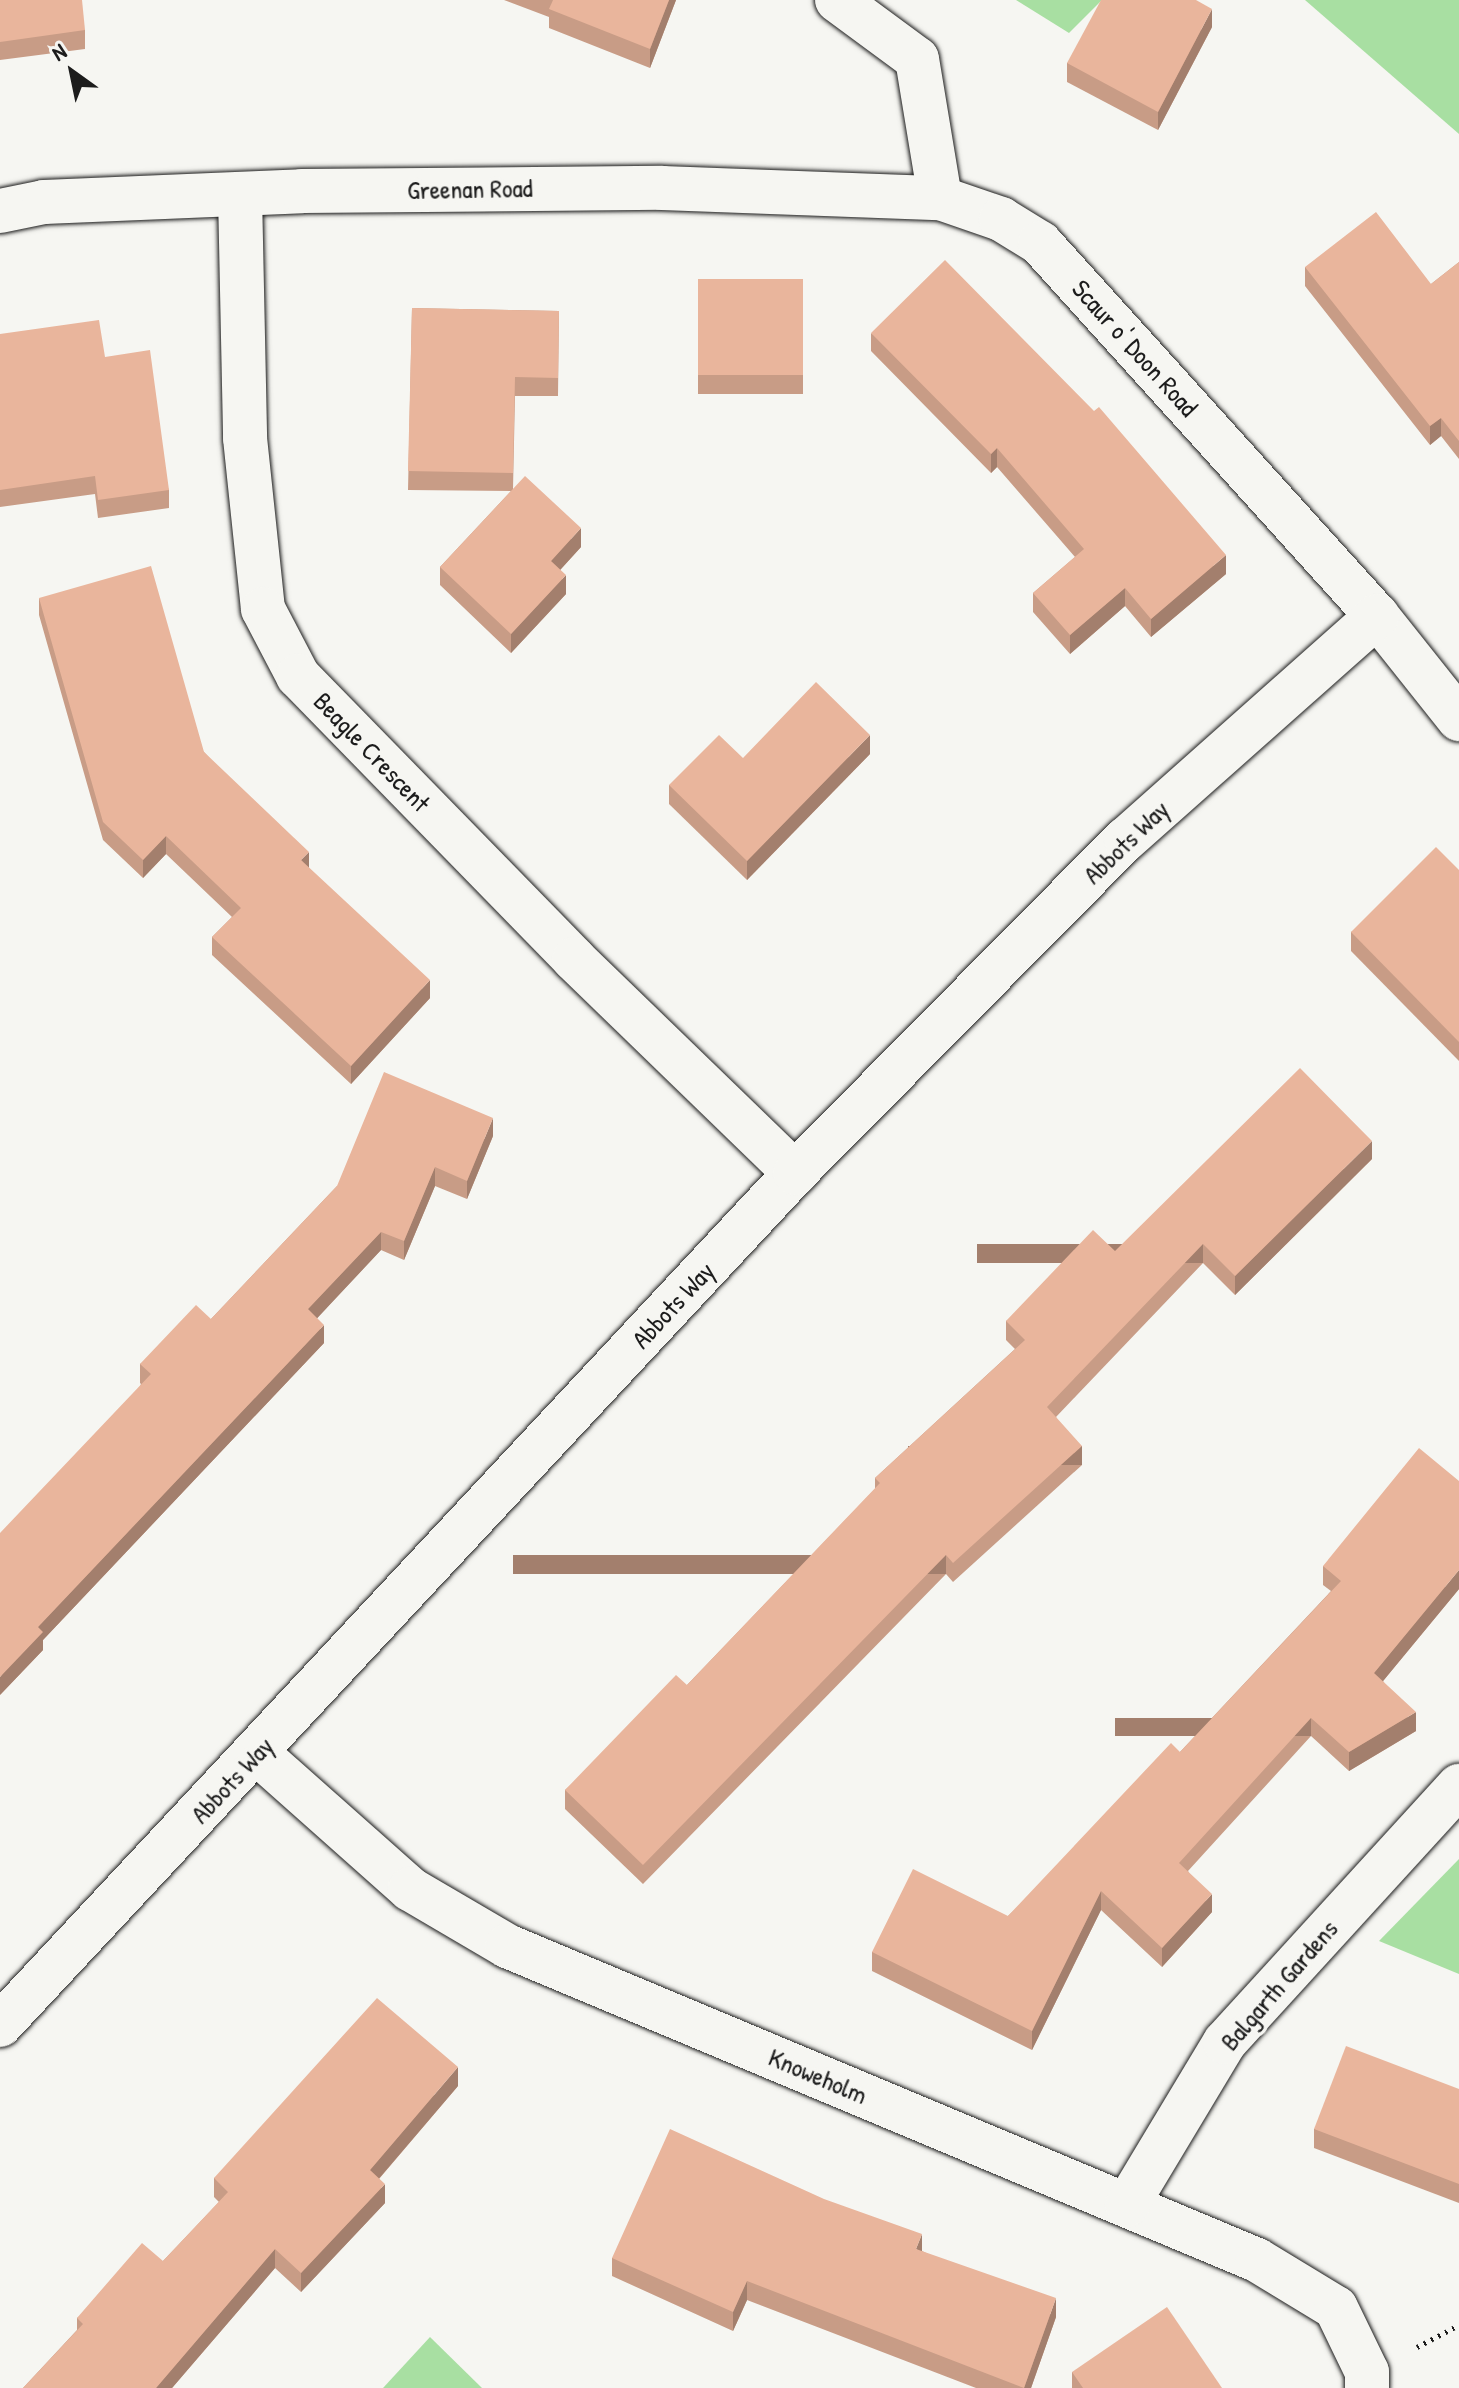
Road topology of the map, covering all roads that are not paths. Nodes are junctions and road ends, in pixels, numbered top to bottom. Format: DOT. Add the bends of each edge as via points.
graph roads {
  1 [pos="837,0"];
  2 [pos="240,194"];
  3 [pos="940,198"];
  4 [pos="0,211"];
  5 [pos="1377,616"];
  6 [pos="1459,719"];
  7 [pos="795,1173"];
  8 [pos="257,1753"];
  9 [pos="1459,1786"];
  10 [pos="0,2025"];
  11 [pos="1127,2205"];
  12 [pos="1367,2388"];
  1 -- 3 [label="street" via="917,59"];
  2 -- 3 [label="street, Greenan Road" via="662,188"];
  2 -- 4 [label="street, Greenan Road" via="44,202"];
  2 -- 7 [label="street, Beagle Crescent" via="245,438 263,609 298,676 574,959"];
  3 -- 5 [label="street, Scaur o' Doon Road" via="1001,219 1040,243"];
  5 -- 6 [label="street, Scaur o' Doon Road"];
  5 -- 7 [label="street, Abbots Way" via="1126,839"];
  7 -- 8 [label="street, Abbots Way"];
  8 -- 10 [label="street, Abbots Way"];
  8 -- 11 [label="street, Knoweholm" via="410,1889 507,1946"];
  9 -- 11 [label="street, Balgarth Gardens" via="1225,2042"];
  11 -- 12 [label="street, Knoweholm" via="1257,2260 1336,2308 1367,2372"];
}
